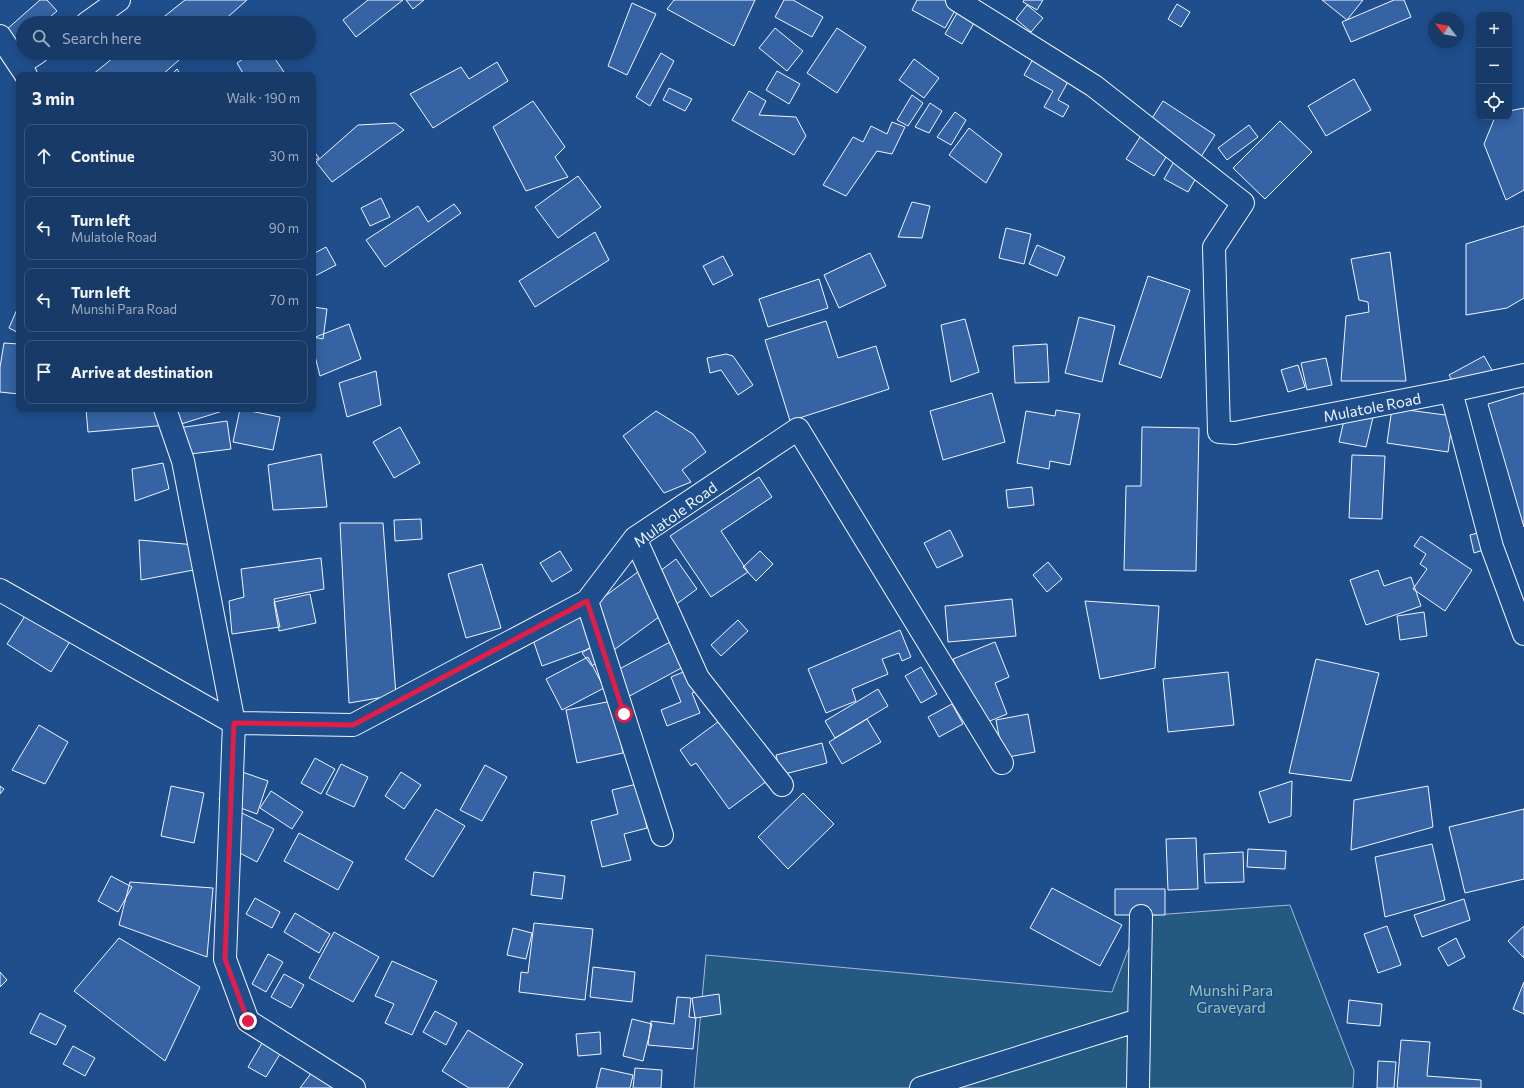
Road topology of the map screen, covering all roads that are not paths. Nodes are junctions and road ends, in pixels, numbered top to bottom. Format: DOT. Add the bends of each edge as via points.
graph roads {
  1 [pos="119,0"];
  2 [pos="957,0"];
  3 [pos="97,16"];
  4 [pos="0,36"];
  5 [pos="16,52"];
  6 [pos="1524,375"];
  7 [pos="1451,391"];
  8 [pos="167,412"];
  9 [pos="635,538"];
  10 [pos="0,590"];
  11 [pos="587,601"];
  12 [pos="1524,634"];
  13 [pos="234,723"];
  14 [pos="1002,763"];
  15 [pos="782,785"];
  16 [pos="662,835"];
  17 [pos="1140,916"];
  18 [pos="1138,1020"];
  19 [pos="354,1088"];
  20 [pos="921,1088"];
  21 [pos="1138,1088"];
  1 -- 3 [label="street"];
  2 -- 7 [label="street, Mulatole Road" via="1094,86 1243,203 1214,246 1219,432 1236,433"];
  4 -- 5 [label="street"];
  6 -- 7 [label="street, Mulatole Road"];
  7 -- 12 [label="street" via="1492,547"];
  8 -- 13 [label="street" via="183,461"];
  9 -- 11 [label="street, Mulatole Road"];
  9 -- 14 [label="street, Mulatole Road" via="798,429"];
  9 -- 15 [label="street" via="698,678"];
  10 -- 13 [label="street"];
  11 -- 13 [label="street, Mulatole Road" via="353,725"];
  11 -- 16 [label="street"];
  13 -- 19 [label="street" via="225,959 248,1021"];
  17 -- 18 [label="street"];
  18 -- 20 [label="street"];
  18 -- 21 [label="street"];
}
